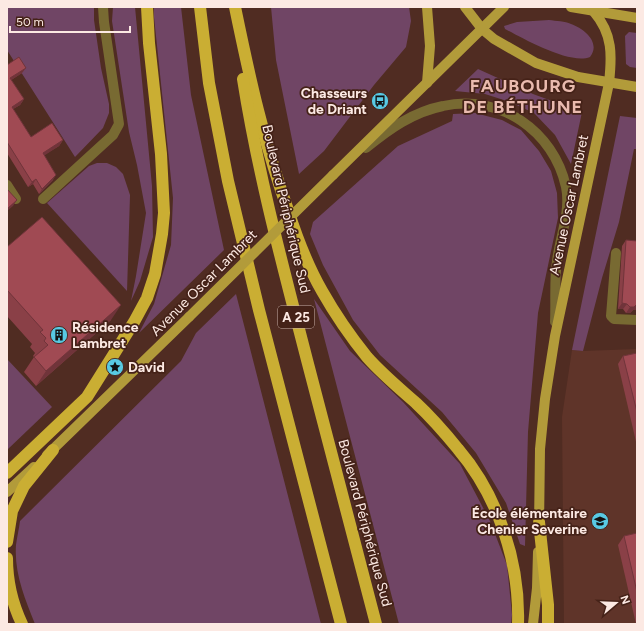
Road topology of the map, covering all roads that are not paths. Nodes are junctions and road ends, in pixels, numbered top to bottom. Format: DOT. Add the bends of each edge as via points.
graph roads {
  1 [pos="104,7"];
  2 [pos="147,7"];
  3 [pos="200,7"];
  4 [pos="235,7"];
  5 [pos="427,7"];
  6 [pos="465,7"];
  7 [pos="504,7"];
  8 [pos="571,7"];
  9 [pos="594,12"];
  10 [pos="637,18"];
  11 [pos="482,29"];
  12 [pos="427,83"];
  13 [pos="609,83"];
  14 [pos="637,87"];
  15 [pos="333,175"];
  16 [pos="7,185"];
  17 [pos="16,199"];
  18 [pos="43,199"];
  19 [pos="616,253"];
  20 [pos="637,320"];
  21 [pos="555,336"];
  22 [pos="53,450"];
  23 [pos="7,473"];
  24 [pos="7,492"];
  25 [pos="539,522"];
  26 [pos="7,542"];
  27 [pos="7,558"];
  28 [pos="22,624"];
  29 [pos="341,624"];
  30 [pos="376,624"];
  31 [pos="518,624"];
  32 [pos="533,624"];
  33 [pos="548,624"];
  1 -- 18 [label="street" via="119,124 113,135"];
  2 -- 23 [label="highway" via="164,213 155,274 147,298 87,397"];
  3 -- 29 [label="highway, A 25" via="209,83 228,181"];
  4 -- 30 [label="highway, Boulevard Périphérique Sud / A 25" via="247,101 263,181 290,298"];
  4 -- 31 [label="highway" via="269,153 306,260 339,320 360,348 441,429 460,450 479,478 506,536 517,586"];
  5 -- 12 [label="main road" via="430,46"];
  6 -- 11 [label="main road"];
  7 -- 11 [label="main road, Avenue Oscar Lambret"];
  8 -- 9 [label="main road"];
  9 -- 10 [label="main road"];
  9 -- 13 [label="main road, Avenue Oscar Lambret" via="604,26 609,40"];
  11 -- 12 [label="main road, Avenue Oscar Lambret"];
  11 -- 13 [label="main road" via="494,39 536,63 574,76"];
  12 -- 15 [label="main road, Avenue Oscar Lambret"];
  13 -- 14 [label="main road"];
  13 -- 21 [label="main road, Avenue Oscar Lambret"];
  15 -- 21 [label="street, Avenue Oscar Lambret" via="392,128 430,109 452,104 475,104 518,117 535,131 547,146 559,167 566,187 567,205 556,263"];
  15 -- 22 [label="main road, Avenue Oscar Lambret, bridge"];
  16 -- 17 [label="street"];
  19 -- 20 [label="street" via="611,316 614,319"];
  21 -- 25 [label="main road, Avenue Oscar Lambret" via="541,435"];
  22 -- 24 [label="main road, Avenue Oscar Lambret"];
  22 -- 26 [label="highway" via="24,486 12,511"];
  25 -- 32 [label="main road, Avenue Oscar Lambret"];
  25 -- 33 [label="highway"];
  27 -- 28 [label="highway" via="11,596"];
}
